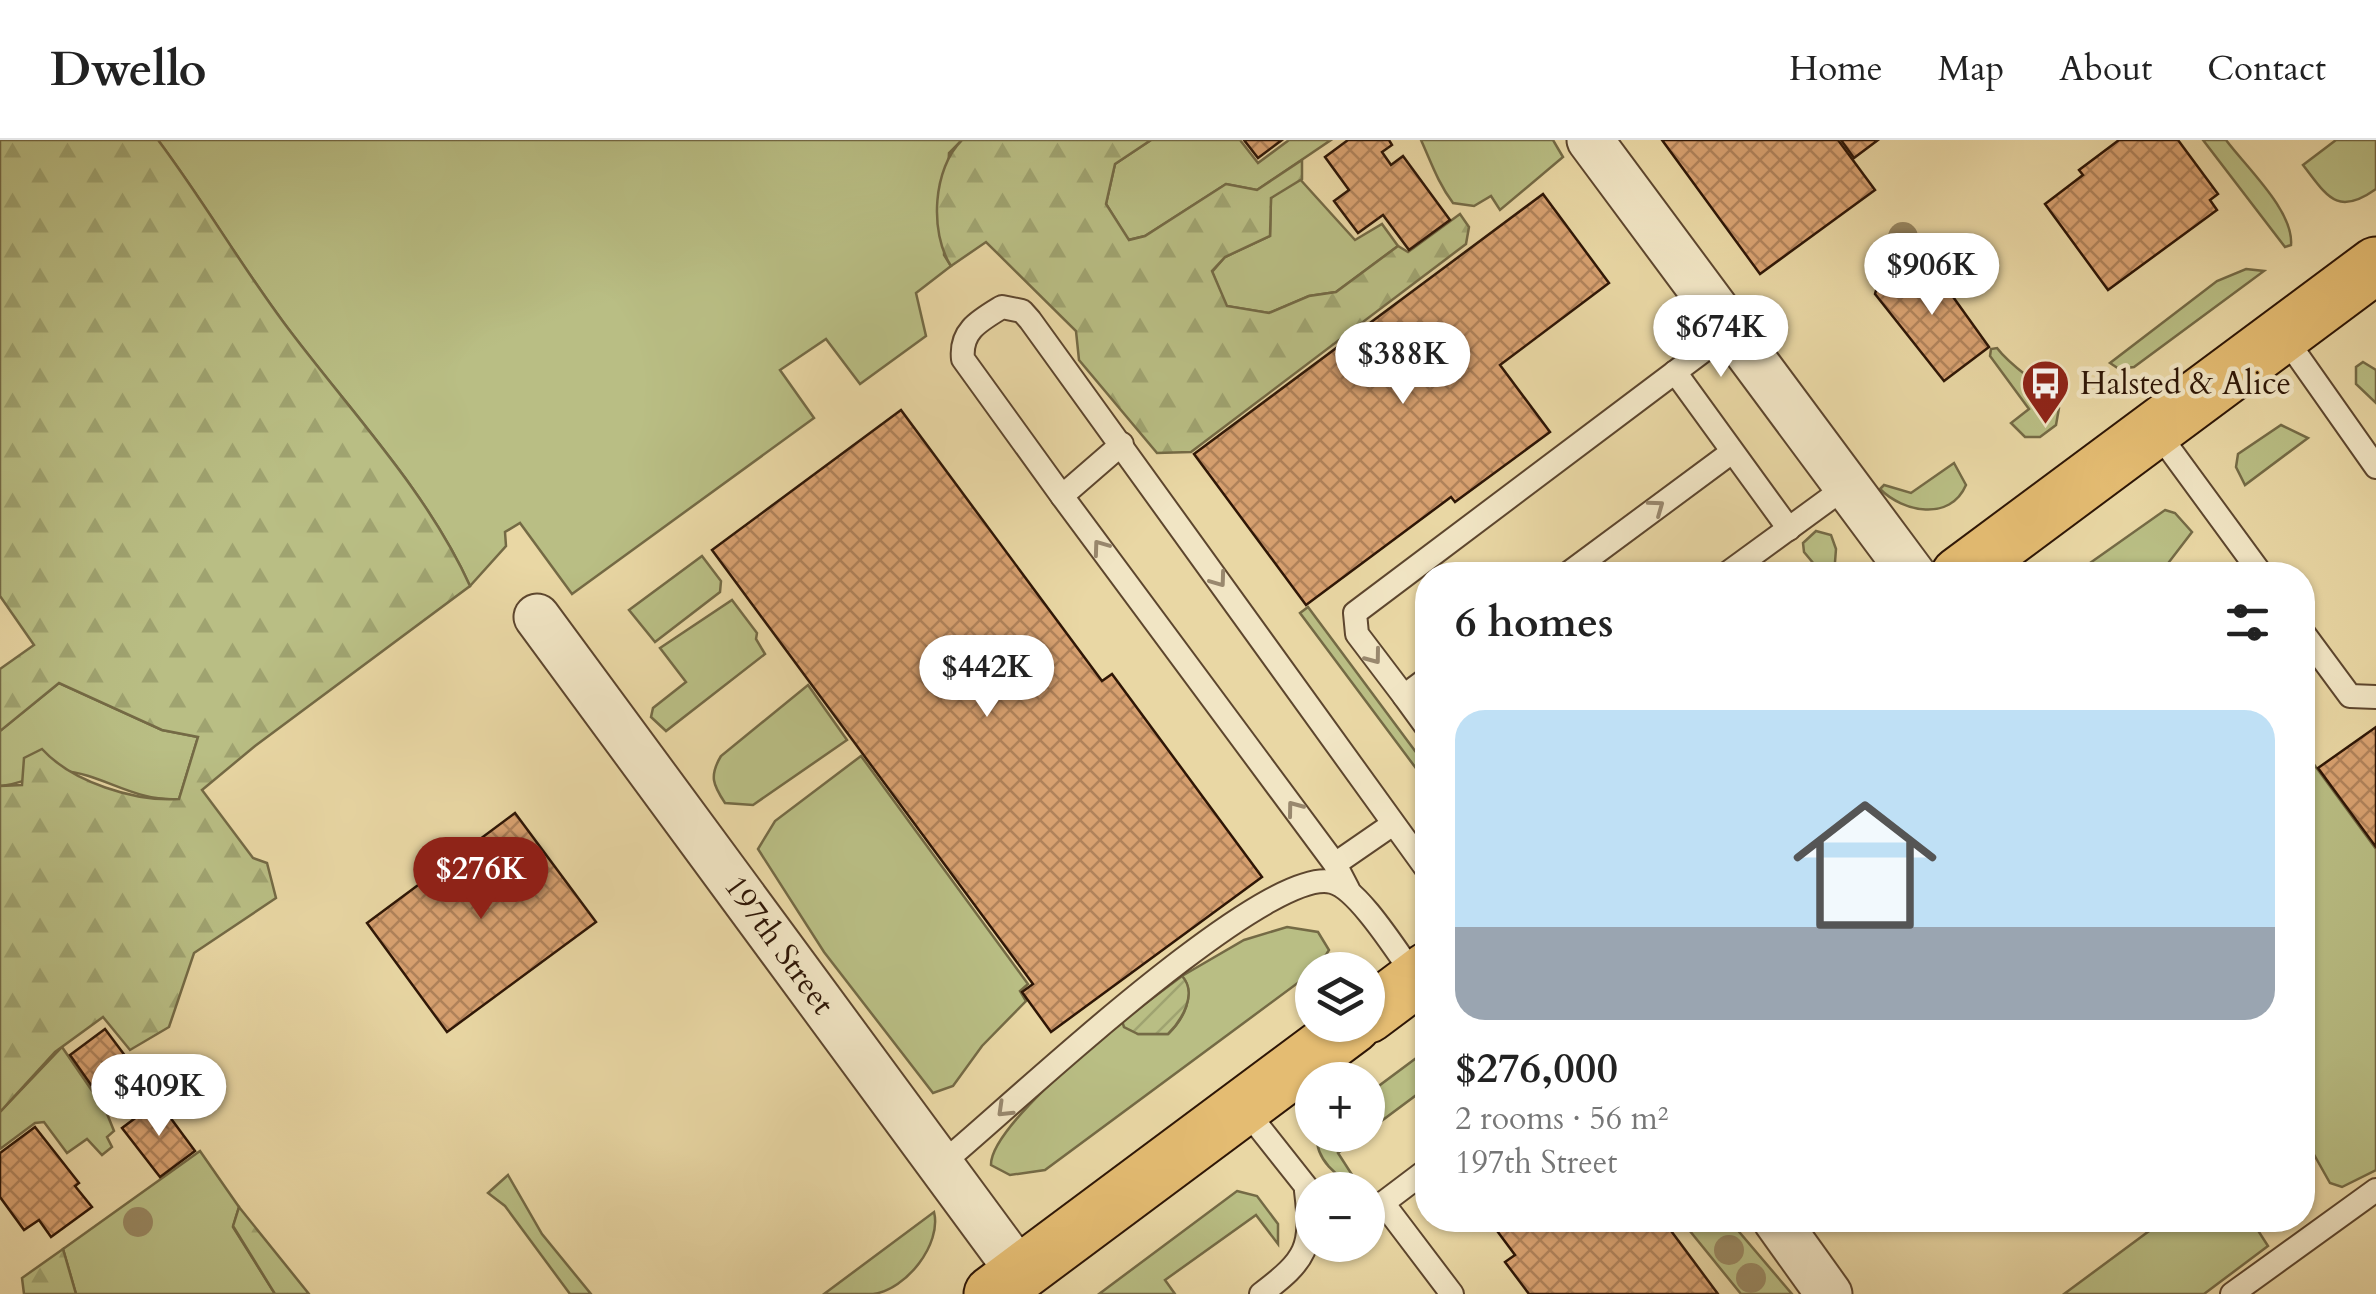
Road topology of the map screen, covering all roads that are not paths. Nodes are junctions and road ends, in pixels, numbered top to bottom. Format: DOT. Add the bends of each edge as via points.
graph roads {
  1 [pos="1590,140"];
  2 [pos="2376,265"];
  3 [pos="1731,330"];
  4 [pos="2283,334"];
  5 [pos="1675,372"];
  6 [pos="2155,430"];
  7 [pos="1122,444"];
  8 [pos="1732,452"];
  9 [pos="2376,467"];
  10 [pos="1847,486"];
  11 [pos="1062,496"];
  12 [pos="1788,529"];
  13 [pos="1423,562"];
  14 [pos="1584,562"];
  15 [pos="1744,562"];
  16 [pos="1903,562"];
  17 [pos="1977,562"];
  18 [pos="2252,562"];
  19 [pos="1415,568"];
  20 [pos="537,616"];
  21 [pos="2315,649"];
  22 [pos="1415,688"];
  23 [pos="1404,696"];
  24 [pos="2376,696"];
  25 [pos="1415,711"];
  26 [pos="1393,824"];
  27 [pos="1415,854"];
  28 [pos="1335,864"];
  29 [pos="1348,889"];
  30 [pos="1415,966"];
  31 [pos="1415,979"];
  32 [pos="1385,1001"];
  33 [pos="1331,1042"];
  34 [pos="1243,1107"];
  35 [pos="940,1165"];
  36 [pos="1295,1175"];
  37 [pos="1415,1178"];
  38 [pos="2376,1190"];
  39 [pos="1385,1198"];
  40 [pos="1385,1217"];
  41 [pos="1785,1232"];
  42 [pos="1299,1262"];
  43 [pos="1016,1287"];
  44 [pos="1262,1294"];
  45 [pos="1452,1294"];
  46 [pos="1829,1294"];
  47 [pos="2232,1294"];
  1 -- 3 [label="street"];
  2 -- 4 [label="main road"];
  3 -- 5 [label="lane"];
  3 -- 10 [label="street"];
  4 -- 6 [label="main road"];
  4 -- 9 [label="lane"];
  5 -- 8 [label="lane"];
  5 -- 13 [label="lane, one-way"];
  6 -- 17 [label="main road"];
  6 -- 18 [label="lane"];
  7 -- 11 [label="lane"];
  7 -- 11 [label="lane" via="1022,311 1002,307 966,332 962,343 970,373"];
  7 -- 26 [label="lane, one-way"];
  8 -- 12 [label="lane"];
  14 -- 8 [label="lane, one-way"];
  10 -- 12 [label="lane"];
  10 -- 16 [label="street"];
  28 -- 11 [label="lane, one-way"];
  12 -- 15 [label="lane"];
  19 -- 23 [label="lane, one-way" via="1355,613 1356,634"];
  20 -- 35 [label="street, 197th Street"];
  21 -- 24 [label="lane" via="2350,696"];
  22 -- 23 [label="lane"];
  23 -- 25 [label="lane"];
  26 -- 27 [label="lane"];
  26 -- 28 [label="lane"];
  28 -- 29 [label="lane"];
  29 -- 30 [label="lane"];
  29 -- 35 [label="lane, one-way" via="1329,880 1291,888 1191,954 1066,1052"];
  31 -- 32 [label="main road"];
  33 -- 34 [label="main road"];
  34 -- 36 [label="lane"];
  34 -- 43 [label="main road"];
  35 -- 43 [label="street, 197th Street"];
  37 -- 39 [label="lane"];
  38 -- 47 [label="lane"];
  40 -- 45 [label="lane"];
  41 -- 46 [label="street"];
  42 -- 44 [label="lane"];
}
